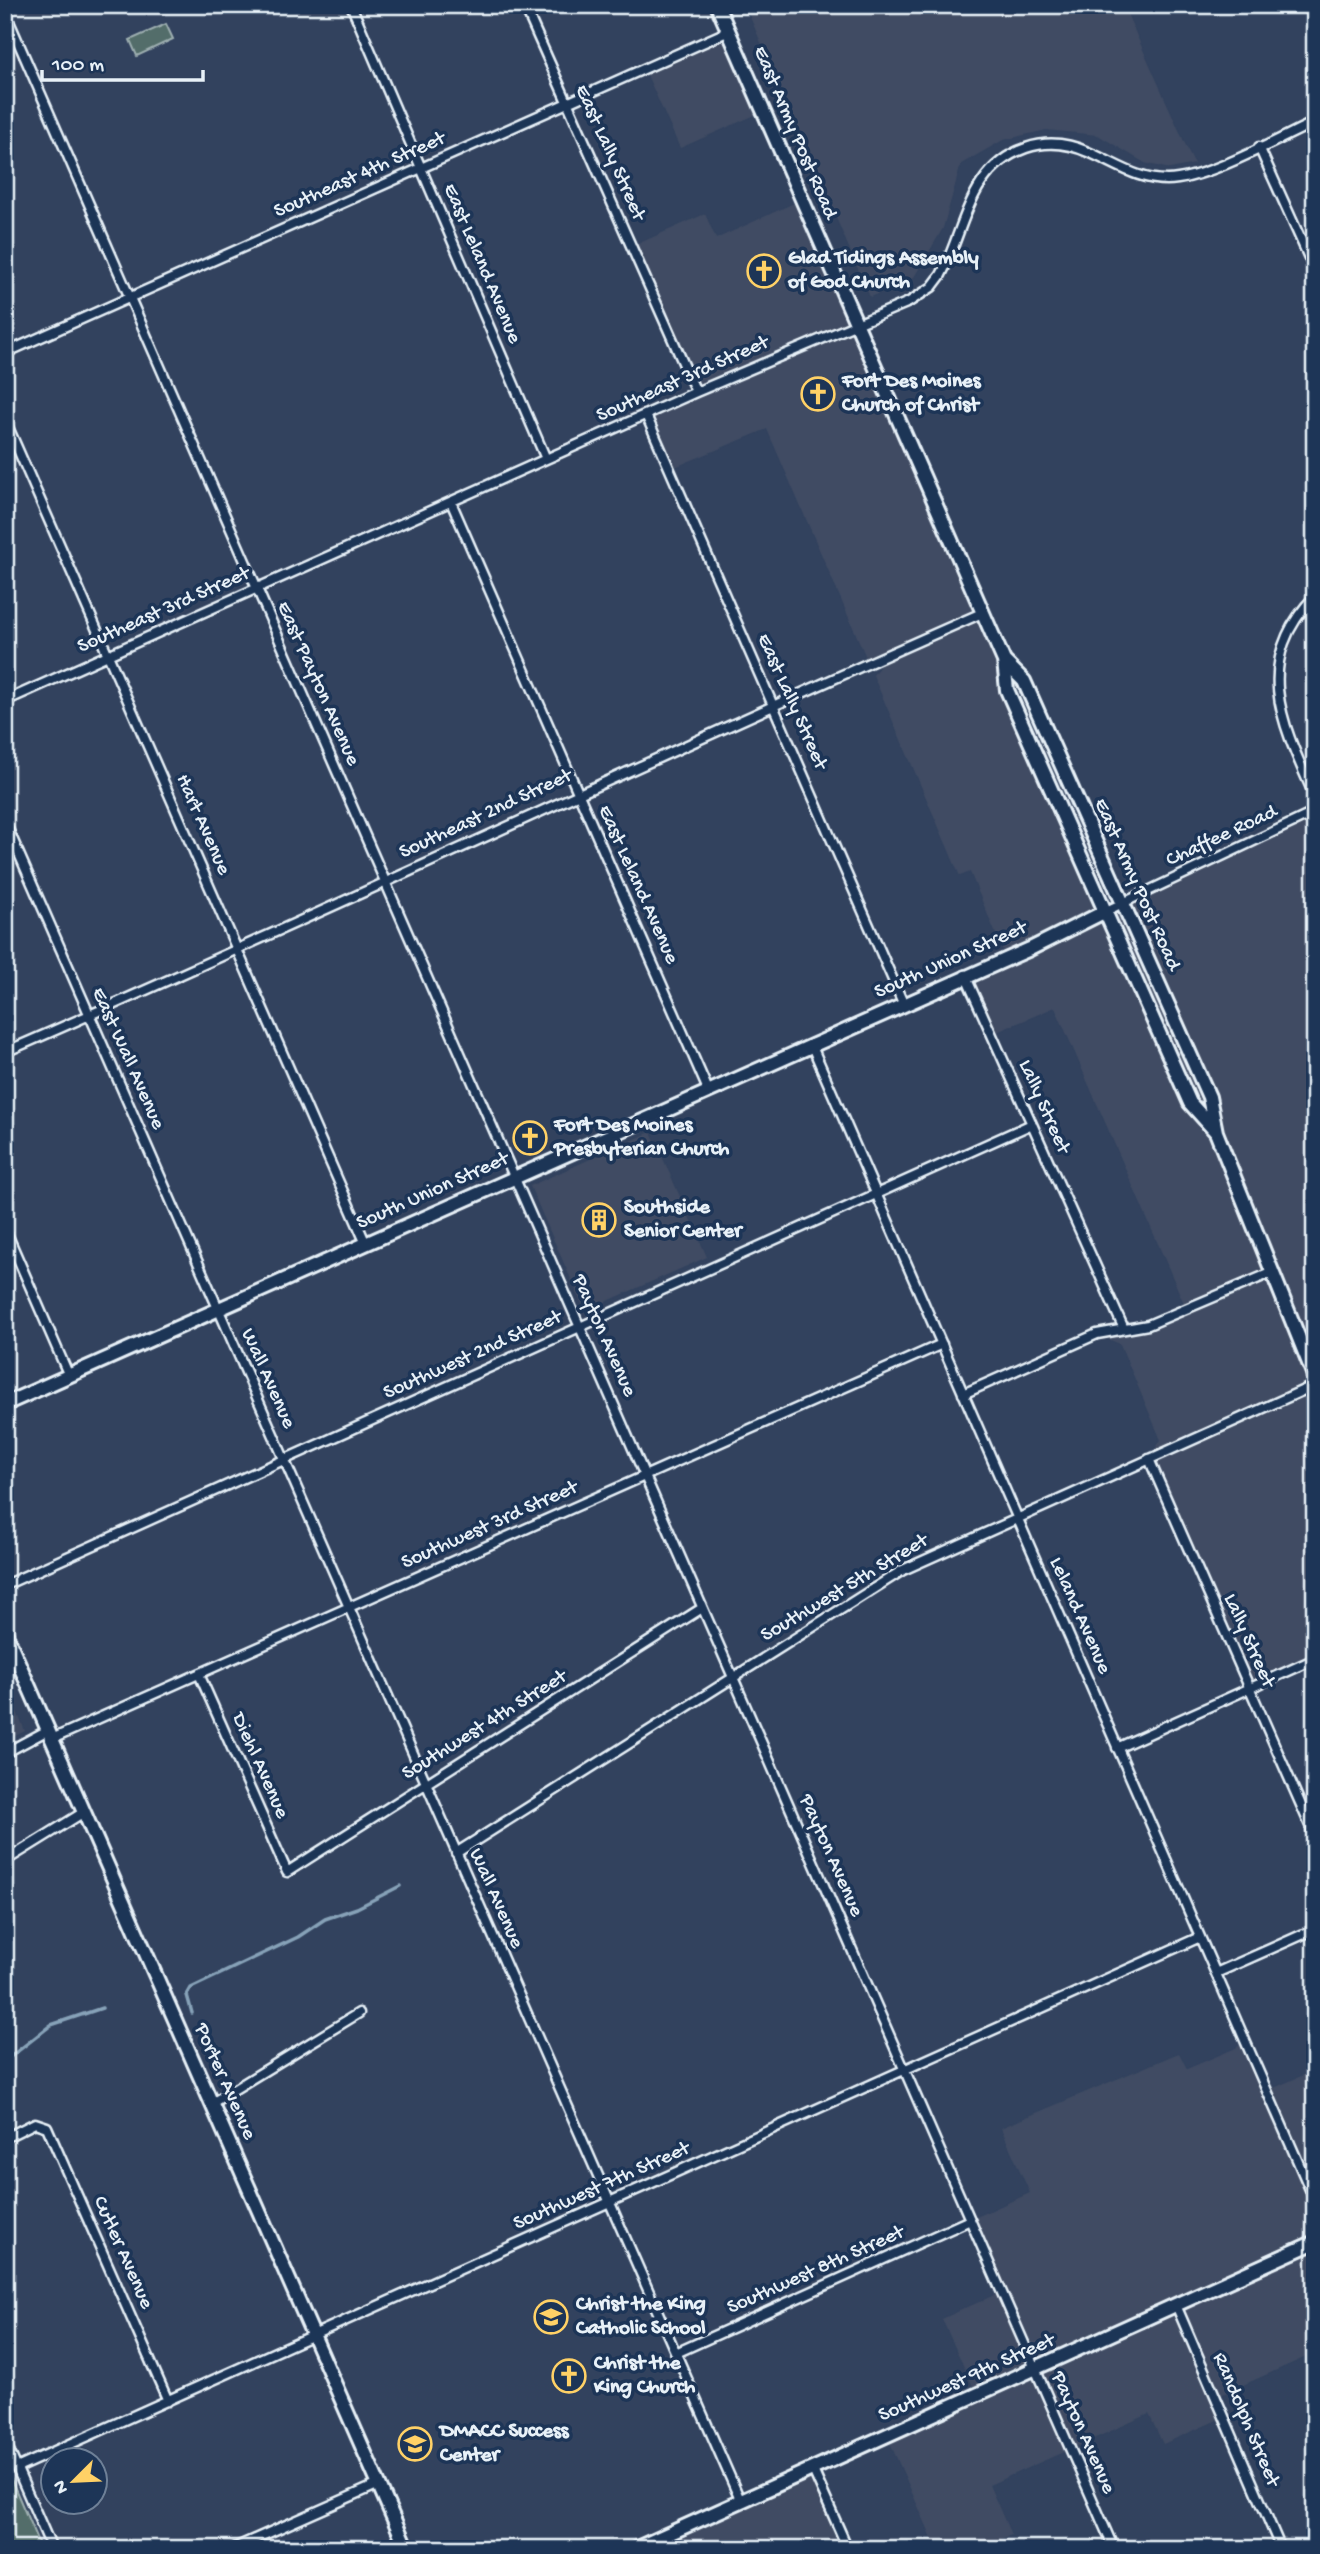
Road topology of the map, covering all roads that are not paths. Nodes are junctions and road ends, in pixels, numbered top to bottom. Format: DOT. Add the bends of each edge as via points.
graph roads {
  1 [pos="351,5"];
  2 [pos="524,5"];
  3 [pos="718,5"];
  4 [pos="5,12"];
  5 [pos="729,31"];
  6 [pos="567,103"];
  7 [pos="1315,122"];
  8 [pos="1259,147"];
  9 [pos="421,168"];
  10 [pos="1315,271"];
  11 [pos="130,298"];
  12 [pos="856,324"];
  13 [pos="5,353"];
  14 [pos="696,392"];
  15 [pos="646,415"];
  16 [pos="5,420"];
  17 [pos="546,459"];
  18 [pos="451,502"];
  19 [pos="257,589"];
  20 [pos="1315,596"];
  21 [pos="982,613"];
  22 [pos="108,655"];
  23 [pos="1004,660"];
  24 [pos="5,701"];
  25 [pos="773,704"];
  26 [pos="578,792"];
  27 [pos="1315,797"];
  28 [pos="1315,812"];
  29 [pos="5,822"];
  30 [pos="384,882"];
  31 [pos="1124,903"];
  32 [pos="1106,911"];
  33 [pos="237,950"];
  34 [pos="965,975"];
  35 [pos="903,1003"];
  36 [pos="89,1016"];
  37 [pos="811,1044"];
  38 [pos="5,1052"];
  39 [pos="708,1090"];
  40 [pos="1032,1124"];
  41 [pos="1216,1132"];
  42 [pos="514,1177"];
  43 [pos="876,1194"];
  44 [pos="5,1229"];
  45 [pos="366,1244"];
  46 [pos="1273,1272"];
  47 [pos="217,1310"];
  48 [pos="580,1327"];
  49 [pos="1124,1329"];
  50 [pos="942,1344"];
  51 [pos="69,1376"];
  52 [pos="1315,1378"];
  53 [pos="1315,1385"];
  54 [pos="963,1394"];
  55 [pos="5,1404"];
  56 [pos="1149,1459"];
  57 [pos="283,1460"];
  58 [pos="645,1476"];
  59 [pos="1017,1518"];
  60 [pos="5,1585"];
  61 [pos="348,1608"];
  62 [pos="702,1608"];
  63 [pos="5,1632"];
  64 [pos="1315,1659"];
  65 [pos="199,1674"];
  66 [pos="733,1678"];
  67 [pos="1250,1688"];
  68 [pos="50,1735"];
  69 [pos="1117,1748"];
  70 [pos="5,1753"];
  71 [pos="426,1784"];
  72 [pos="83,1812"];
  73 [pos="1315,1837"];
  74 [pos="456,1853"];
  75 [pos="5,1861"];
  76 [pos="287,1872"];
  77 [pos="1315,1929"];
  78 [pos="1200,1937"];
  79 [pos="1216,1973"];
  80 [pos="359,2013"];
  81 [pos="905,2070"];
  82 [pos="212,2104"];
  83 [pos="5,2138"];
  84 [pos="1315,2201"];
  85 [pos="609,2203"];
  86 [pos="970,2220"];
  87 [pos="1315,2242"];
  88 [pos="1176,2305"];
  89 [pos="314,2336"];
  90 [pos="676,2353"];
  91 [pos="1035,2369"];
  92 [pos="168,2401"];
  93 [pos="5,2441"];
  94 [pos="17,2468"];
  95 [pos="813,2470"];
  96 [pos="379,2484"];
  97 [pos="741,2502"];
  98 [pos="52,2549"];
  99 [pos="232,2549"];
  100 [pos="407,2549"];
  101 [pos="635,2549"];
  102 [pos="848,2549"];
  103 [pos="1114,2549"];
  104 [pos="1281,2549"];
  1 -- 9 [label="street, East Leland Avenue"];
  2 -- 6 [label="street, East Lally Street"];
  3 -- 5 [label="main road, East Army Post Road"];
  4 -- 11 [label="street, East Payton Avenue"];
  5 -- 6 [label="street, Southeast 4th Street"];
  5 -- 12 [label="main road, East Army Post Road"];
  6 -- 9 [label="street, Southeast 4th Street"];
  6 -- 14 [label="street, East Lally Street"];
  7 -- 8 [label="street, Southeast 3rd Street"];
  8 -- 10 [label="street"];
  8 -- 12 [label="street, Southeast 3rd Street" via="1200,173 1170,180 1139,177 1063,144 1017,151 982,179 949,259 932,287"];
  9 -- 11 [label="street, Southeast 4th Street"];
  9 -- 17 [label="street, East Leland Avenue"];
  11 -- 13 [label="street, Southeast 4th Street"];
  11 -- 19 [label="street, East Payton Avenue"];
  12 -- 14 [label="street, Southeast 3rd Street"];
  12 -- 21 [label="main road, East Army Post Road"];
  14 -- 15 [label="street, Southeast 3rd Street"];
  15 -- 17 [label="street, Southeast 3rd Street"];
  15 -- 25 [label="street, East Lally Street"];
  16 -- 22 [label="street, Hart Avenue"];
  17 -- 18 [label="street, Southeast 3rd Street"];
  18 -- 19 [label="street, Southeast 3rd Street"];
  18 -- 26 [label="street, East Leland Avenue"];
  19 -- 22 [label="street, Southeast 3rd Street"];
  19 -- 30 [label="street, East Payton Avenue"];
  20 -- 27 [label="street" via="1288,635 1277,690 1283,726"];
  21 -- 23 [label="main road, East Army Post Road"];
  21 -- 25 [label="street, Southeast 2nd Street"];
  22 -- 24 [label="street, Southeast 3rd Street"];
  22 -- 33 [label="street, Hart Avenue"];
  23 -- 31 [label="main road, East Army Post Road" via="1024,681"];
  23 -- 32 [label="main road, East Army Post Road" via="1007,690"];
  25 -- 26 [label="street, Southeast 2nd Street"];
  25 -- 35 [label="street, East Lally Street"];
  26 -- 30 [label="street, Southeast 2nd Street"];
  26 -- 39 [label="street, East Leland Avenue"];
  28 -- 31 [label="street, Chaffee Road"];
  29 -- 36 [label="street, East Wall Avenue"];
  30 -- 33 [label="street, Southeast 2nd Street"];
  30 -- 42 [label="street, East Payton Avenue"];
  31 -- 32 [label="street, Chaffee Road"];
  31 -- 41 [label="main road, East Army Post Road" via="1209,1097"];
  32 -- 34 [label="main road, South Union Street"];
  32 -- 41 [label="main road, East Army Post Road" via="1190,1103"];
  33 -- 36 [label="street, Southeast 2nd Street"];
  33 -- 45 [label="street, Hart Avenue"];
  34 -- 35 [label="main road, South Union Street"];
  34 -- 40 [label="street, Lally Street"];
  35 -- 37 [label="main road, South Union Street"];
  36 -- 38 [label="street, Southeast 2nd Street"];
  36 -- 47 [label="street, East Wall Avenue"];
  37 -- 39 [label="main road, South Union Street"];
  37 -- 43 [label="street, Leland Avenue"];
  39 -- 42 [label="main road, South Union Street"];
  40 -- 43 [label="street, Southwest 2nd Street"];
  40 -- 49 [label="street, Lally Street"];
  41 -- 46 [label="main road"];
  42 -- 45 [label="main road, South Union Street"];
  42 -- 48 [label="street, Payton Avenue"];
  43 -- 48 [label="street, Southwest 2nd Street"];
  43 -- 50 [label="street, Leland Avenue"];
  44 -- 51 [label="street"];
  45 -- 47 [label="main road, South Union Street"];
  46 -- 49 [label="street" via="1148,1325"];
  46 -- 52 [label="main road"];
  47 -- 51 [label="main road, South Union Street"];
  47 -- 57 [label="street, Wall Avenue"];
  48 -- 57 [label="street, Southwest 2nd Street"];
  48 -- 58 [label="street, Payton Avenue"];
  49 -- 54 [label="street" via="1097,1334"];
  50 -- 54 [label="street, Leland Avenue"];
  50 -- 58 [label="street, Southwest 3rd Street"];
  51 -- 55 [label="main road, South Union Street"];
  53 -- 56 [label="street, Southwest 5th Street"];
  54 -- 59 [label="street, Leland Avenue"];
  56 -- 59 [label="street, Southwest 5th Street"];
  56 -- 67 [label="street, Lally Street"];
  57 -- 60 [label="street, Southwest 2nd Street"];
  57 -- 61 [label="street, Wall Avenue"];
  58 -- 61 [label="street, Southwest 3rd Street"];
  58 -- 62 [label="street, Payton Avenue"];
  59 -- 66 [label="street, Southwest 5th Street" via="903,1570"];
  59 -- 69 [label="street, Leland Avenue"];
  61 -- 65 [label="street, Southwest 3rd Street"];
  61 -- 71 [label="street, Wall Avenue"];
  62 -- 66 [label="street, Payton Avenue"];
  62 -- 71 [label="street, Southwest 4th Street"];
  63 -- 68 [label="main road, Porter Avenue"];
  64 -- 67 [label="street"];
  65 -- 68 [label="street, Southwest 3rd Street"];
  65 -- 76 [label="street, Diehl Avenue"];
  66 -- 74 [label="street, Southwest 5th Street"];
  66 -- 81 [label="street, Payton Avenue"];
  67 -- 69 [label="street"];
  67 -- 73 [label="street, Lally Street"];
  68 -- 70 [label="street, Southwest 3rd Street"];
  68 -- 72 [label="main road, Porter Avenue"];
  69 -- 78 [label="street, Leland Avenue"];
  71 -- 74 [label="street, Wall Avenue"];
  71 -- 76 [label="street, Southwest 4th Street"];
  72 -- 75 [label="street"];
  72 -- 82 [label="main road, Porter Avenue"];
  74 -- 85 [label="street, Wall Avenue"];
  77 -- 79 [label="street"];
  78 -- 79 [label="street, Leland Avenue"];
  78 -- 81 [label="street, Southwest 7th Street"];
  79 -- 84 [label="street, Leland Avenue"];
  80 -- 82 [label="street"];
  81 -- 85 [label="street, Southwest 7th Street"];
  81 -- 86 [label="street, Payton Avenue"];
  82 -- 89 [label="main road, Porter Avenue"];
  83 -- 92 [label="street, Cutler Avenue" via="40,2122 50,2132"];
  85 -- 89 [label="street, Southwest 7th Street"];
  85 -- 90 [label="street, Wall Avenue"];
  86 -- 90 [label="street, Southwest 8th Street"];
  86 -- 91 [label="street, Payton Avenue"];
  87 -- 88 [label="main road, Southwest 9th Street"];
  88 -- 91 [label="main road, Southwest 9th Street"];
  88 -- 104 [label="street, Randolph Street"];
  89 -- 92 [label="street, Southwest 7th Street"];
  89 -- 96 [label="main road, Porter Avenue"];
  90 -- 97 [label="street, Wall Avenue"];
  91 -- 95 [label="main road, Southwest 9th Street"];
  91 -- 103 [label="street, Payton Avenue"];
  92 -- 94 [label="street, Southwest 7th Street"];
  93 -- 94 [label="street"];
  94 -- 98 [label="street"];
  95 -- 97 [label="main road, Southwest 9th Street"];
  95 -- 102 [label="street"];
  96 -- 99 [label="street"];
  96 -- 100 [label="main road, Porter Avenue"];
  97 -- 101 [label="main road, Southwest 9th Street"];
}
